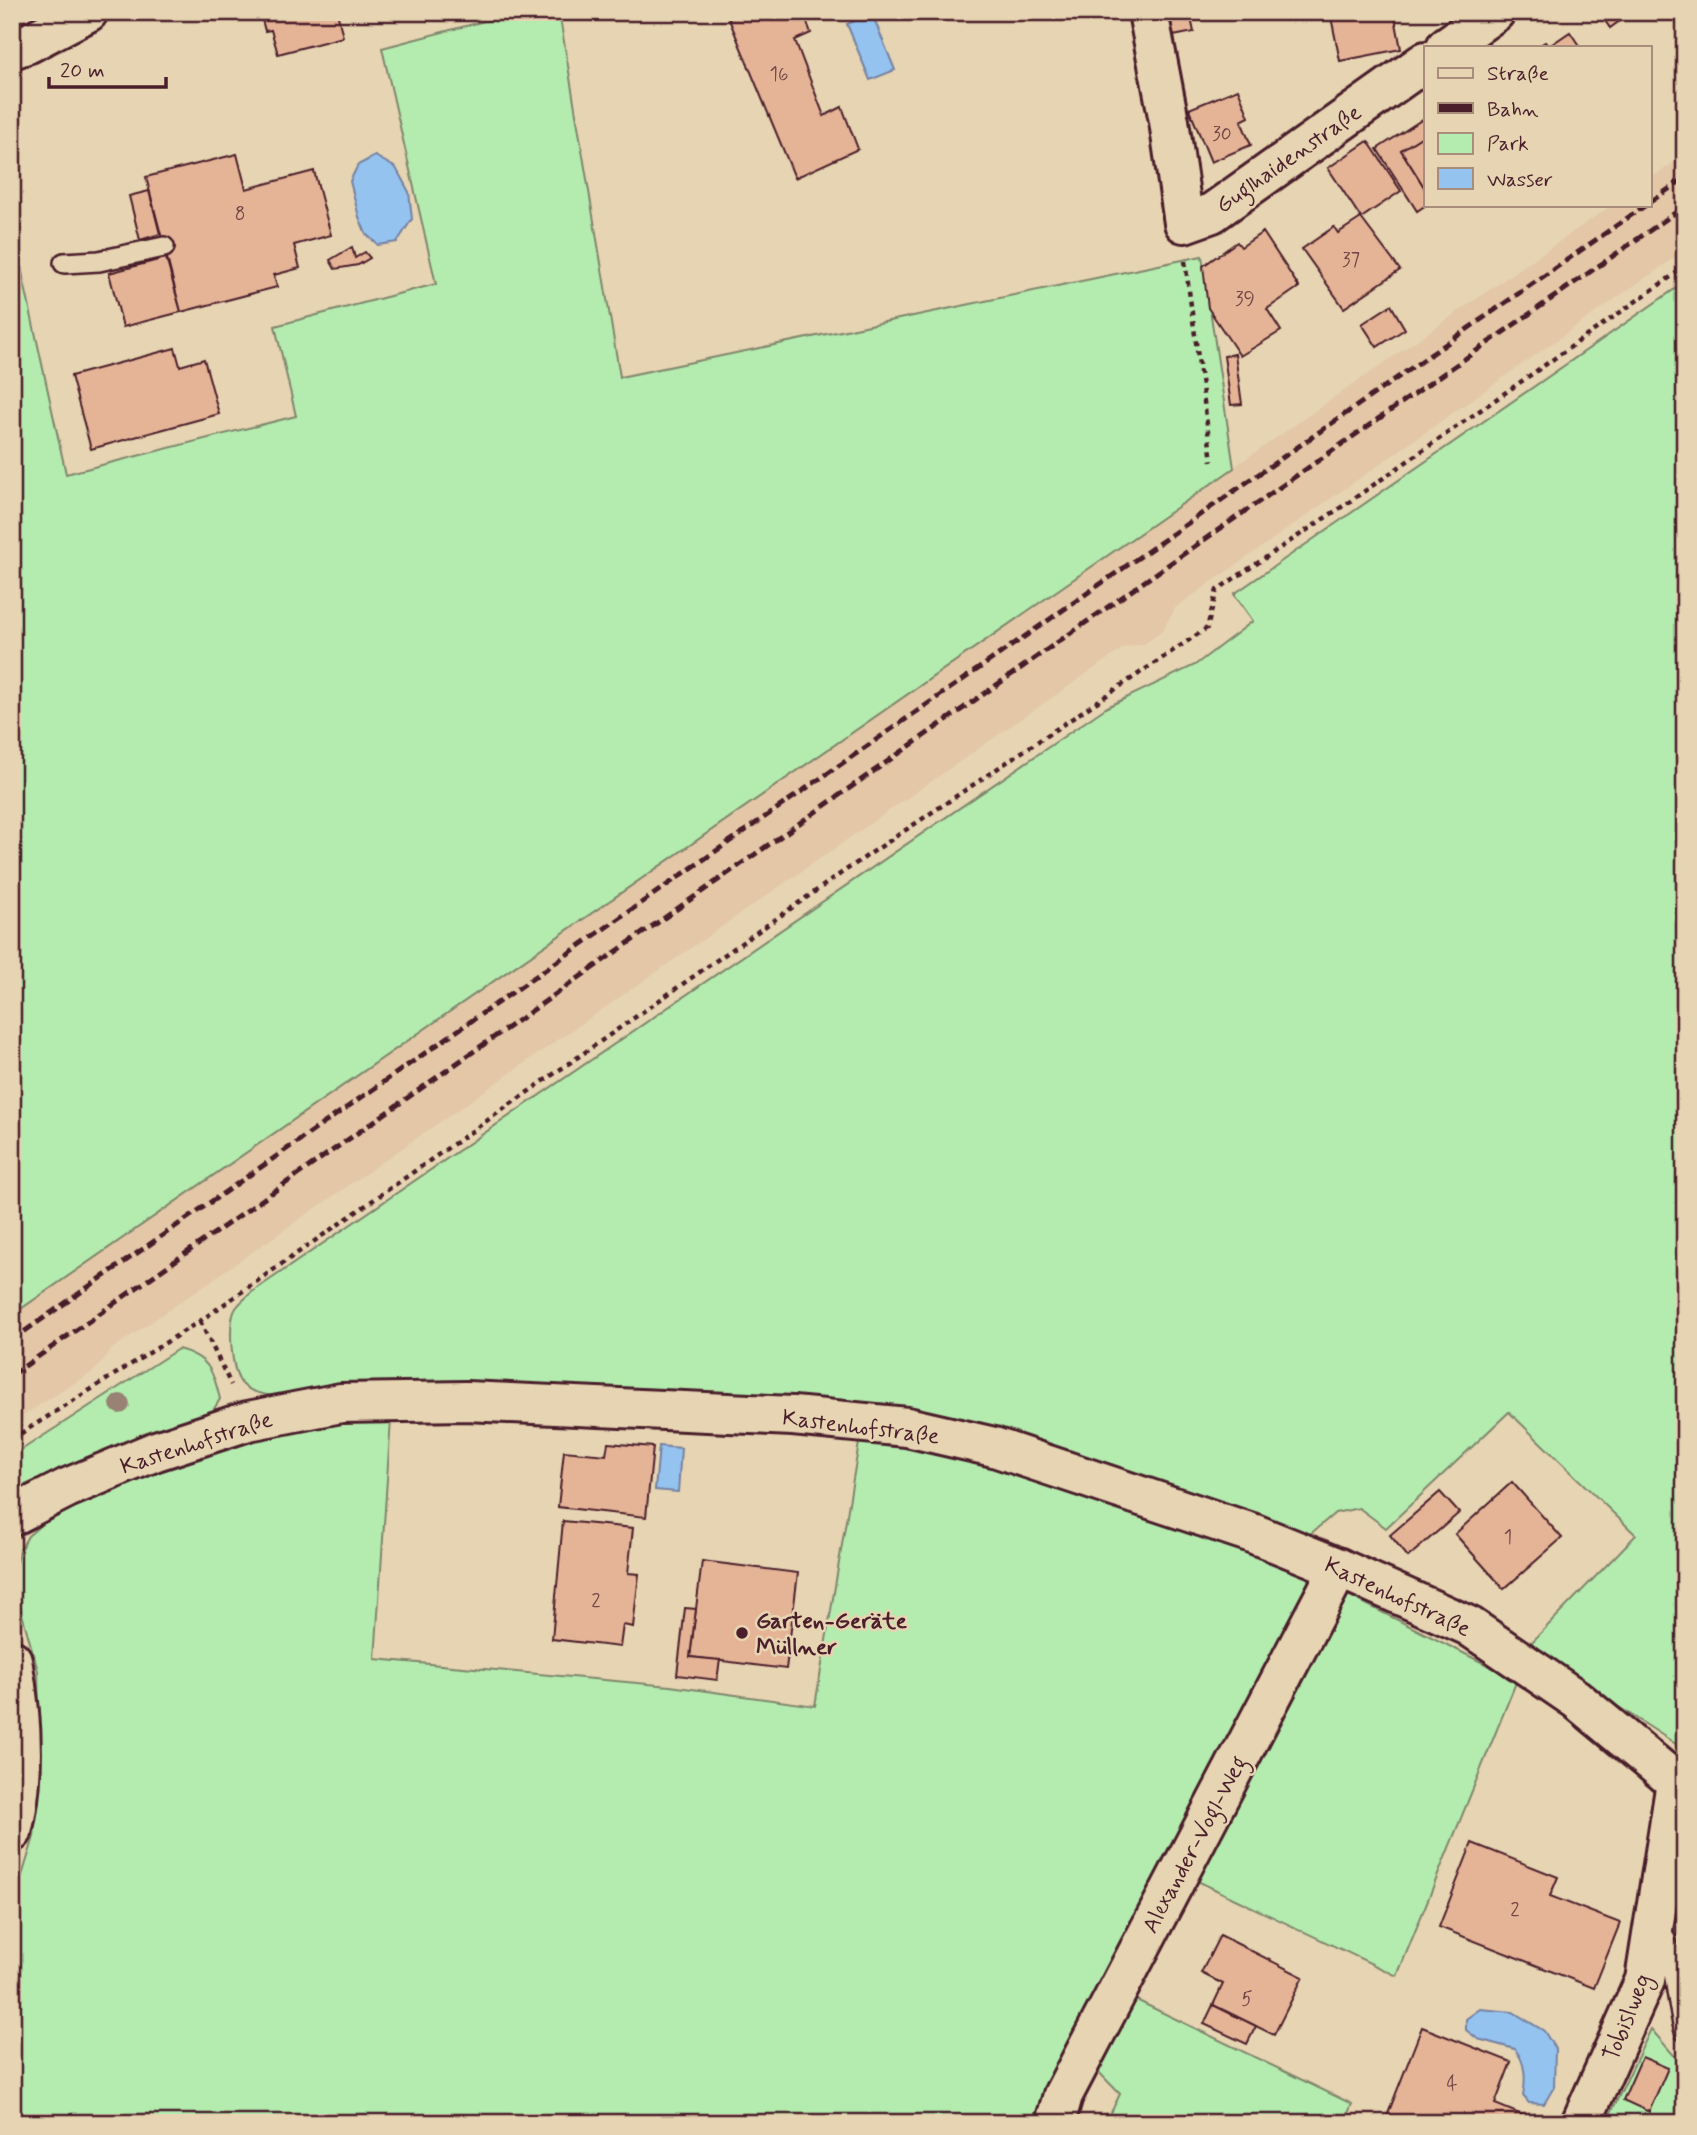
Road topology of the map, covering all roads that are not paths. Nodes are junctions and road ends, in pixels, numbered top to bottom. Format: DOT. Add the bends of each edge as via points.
graph roads {
  1 [pos="88,12"];
  2 [pos="1148,12"];
  3 [pos="1495,12"];
  4 [pos="1447,46"];
  5 [pos="12,49"];
  6 [pos="1424,62"];
  7 [pos="164,247"];
  8 [pos="64,263"];
  9 [pos="12,1516"];
  10 [pos="1339,1568"];
  11 [pos="12,1660"];
  12 [pos="1680,1783"];
  13 [pos="12,1832"];
  14 [pos="1654,1920"];
  15 [pos="1685,2031"];
  16 [pos="1055,2123"];
  17 [pos="1581,2123"];
  1 -- 5 [label="street"];
  2 -- 6 [label="street, Guglhaidenstraße" via="1184,223 1212,213"];
  3 -- 4 [label="street"];
  7 -- 8 [label="lane" via="99,261"];
  9 -- 10 [label="street, Kastenhofstraße" via="156,1451 248,1421 341,1403 466,1401 793,1416 907,1427 994,1447 1252,1533"];
  10 -- 12 [label="street, Kastenhofstraße" via="1469,1626 1576,1699"];
  10 -- 16 [label="street, Alexander-Vogl-Weg" via="1063,2095"];
  11 -- 13 [label="street" via="20,1706 20,1771"];
  12 -- 14 [label="street, Tobislweg"];
  14 -- 15 [label="lane" via="1667,1941"];
  14 -- 17 [label="street, Tobislweg" via="1645,1980"];
}
